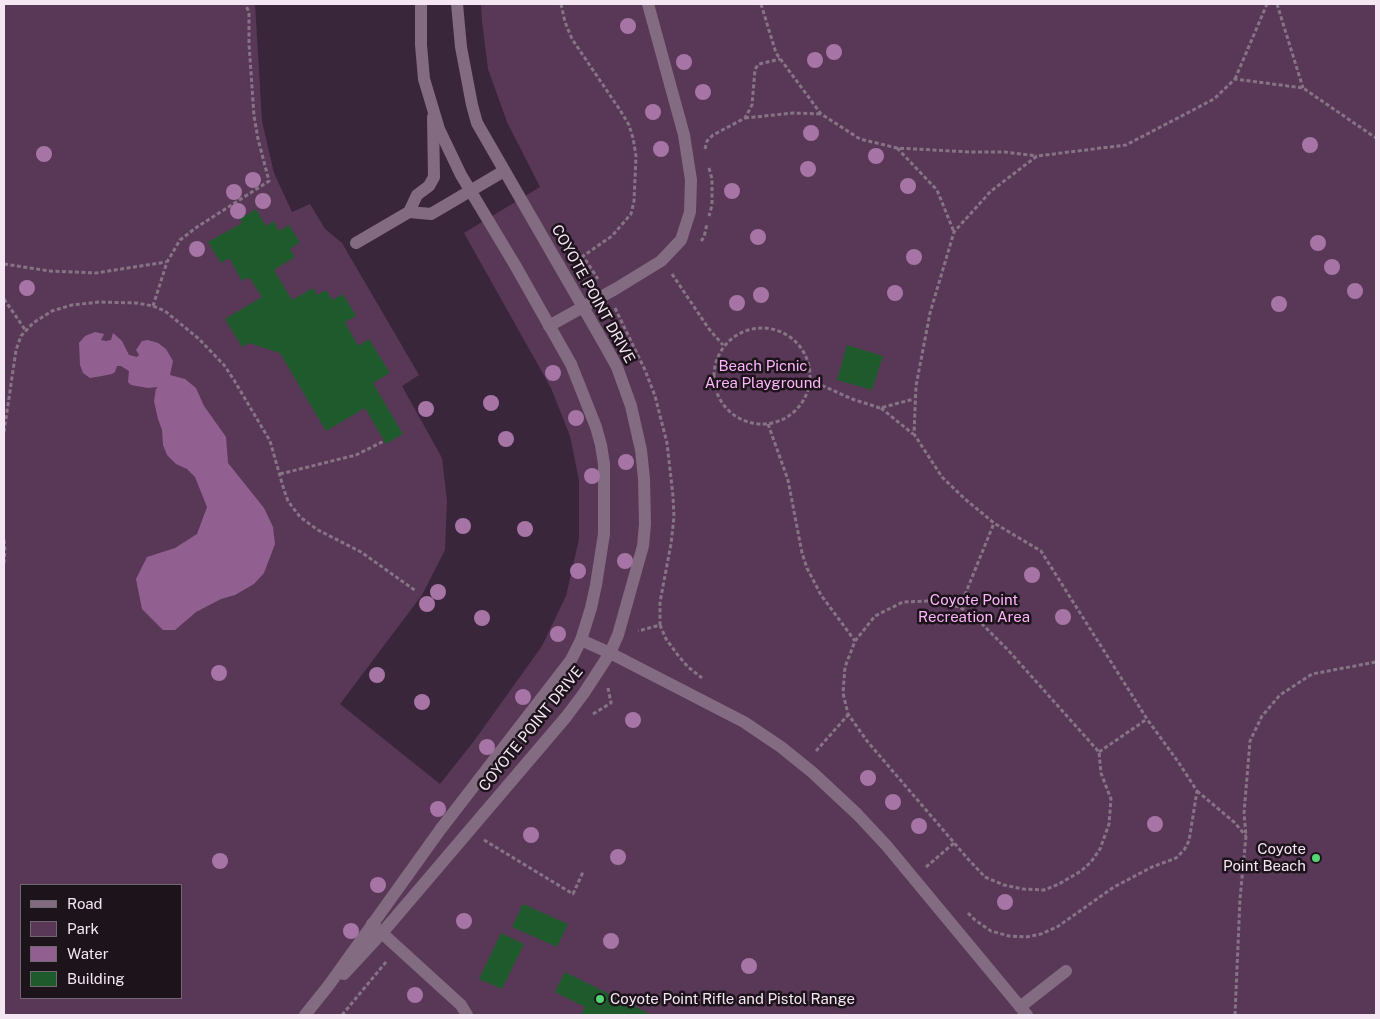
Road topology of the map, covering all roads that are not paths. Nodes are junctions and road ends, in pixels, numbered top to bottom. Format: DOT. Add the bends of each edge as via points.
graph roads {
  1 [pos="421,4"];
  2 [pos="458,4"];
  3 [pos="648,4"];
  4 [pos="433,112"];
  5 [pos="504,171"];
  6 [pos="471,190"];
  7 [pos="409,212"];
  8 [pos="356,243"];
  9 [pos="582,307"];
  10 [pos="550,326"];
  11 [pos="581,640"];
  12 [pos="610,653"];
  13 [pos="372,924"];
  14 [pos="382,933"];
  15 [pos="1066,971"];
  16 [pos="329,985"];
  17 [pos="1023,1011"];
  18 [pos="304,1015"];
  19 [pos="468,1015"];
  1 -- 4 [label="street, COYOTE POINT DRIVE" via="422,62"];
  2 -- 5 [label="street, COYOTE POINT DRIVE" via="472,105 481,132"];
  3 -- 9 [label="street" via="684,135 691,180 690,212 681,240 661,261"];
  4 -- 6 [label="street, COYOTE POINT DRIVE"];
  4 -- 7 [label="street" via="434,177 429,186 417,195"];
  5 -- 6 [label="street"];
  5 -- 9 [label="street, COYOTE POINT DRIVE"];
  6 -- 7 [label="street" via="431,214"];
  6 -- 10 [label="street, COYOTE POINT DRIVE"];
  7 -- 8 [label="street"];
  9 -- 10 [label="street"];
  9 -- 12 [label="street, COYOTE POINT DRIVE" via="616,367 631,406 644,479 643,546 625,613"];
  10 -- 11 [label="street, COYOTE POINT DRIVE" via="571,364 588,406 604,464 604,534 596,586"];
  11 -- 12 [label="street"];
  11 -- 13 [label="street, COYOTE POINT DRIVE" via="571,660"];
  12 -- 14 [label="street, COYOTE POINT DRIVE" via="566,717"];
  12 -- 17 [label="street" via="744,722 804,765 857,814"];
  13 -- 14 [label="street"];
  13 -- 16 [label="street, COYOTE POINT DRIVE"];
  14 -- 16 [label="street, COYOTE POINT DRIVE" via="347,972"];
  14 -- 19 [label="street"];
  15 -- 17 [label="street"];
  16 -- 18 [label="street, COYOTE POINT DRIVE"];
}
